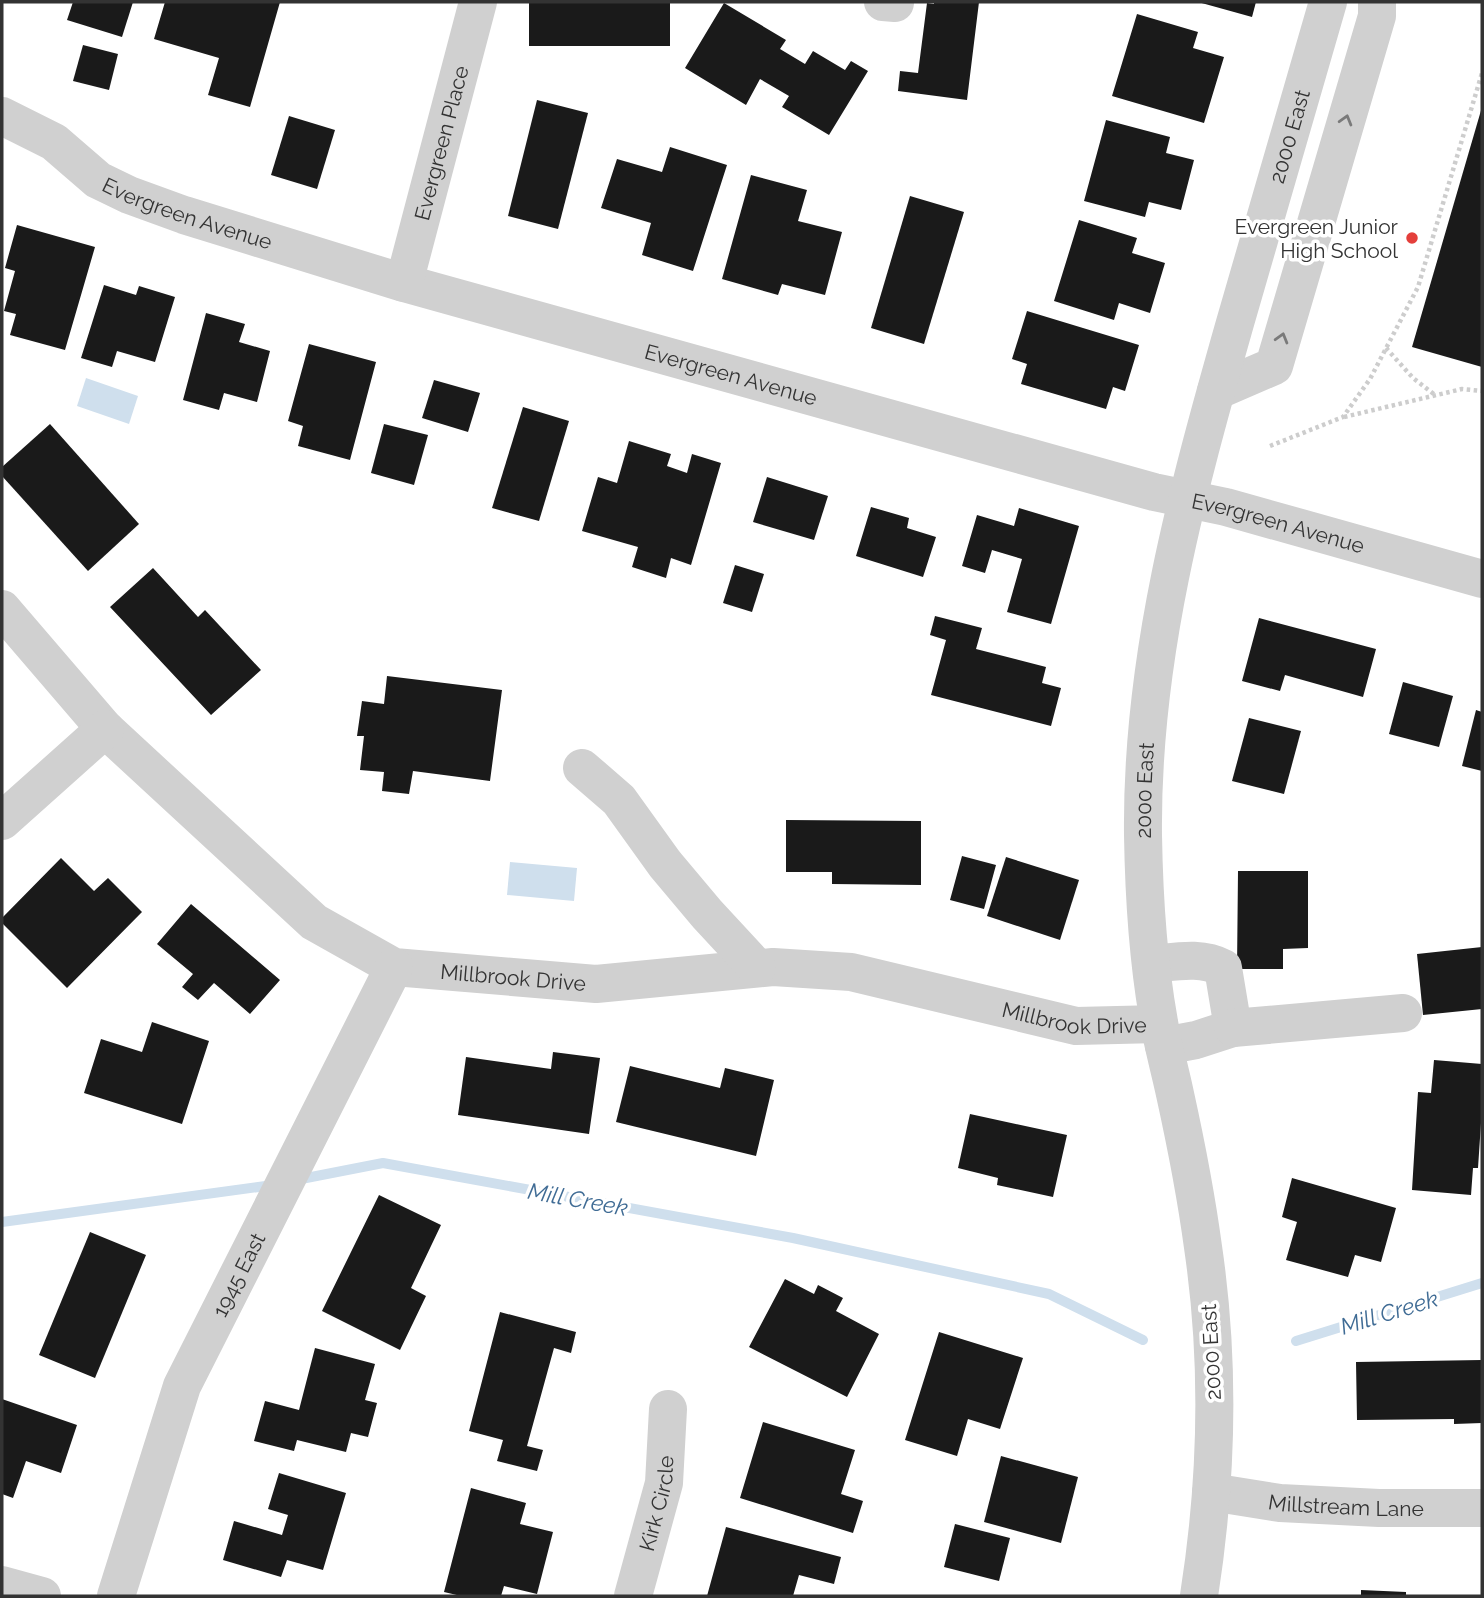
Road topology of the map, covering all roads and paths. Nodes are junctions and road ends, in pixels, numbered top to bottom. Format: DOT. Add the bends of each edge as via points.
graph roads {
  1 [pos="478,2"];
  2 [pos="1328,2"];
  3 [pos="1377,2"];
  4 [pos="1482,73"];
  5 [pos="2,117"];
  6 [pos="404,283"];
  7 [pos="1387,348"];
  8 [pos="1216,391"];
  9 [pos="1482,391"];
  10 [pos="1435,395"];
  11 [pos="1343,417"];
  12 [pos="1270,446"];
  13 [pos="1189,499"];
  14 [pos="1482,579"];
  15 [pos="2,609"];
  16 [pos="105,729"];
  17 [pos="582,768"];
  18 [pos="2,821"];
  19 [pos="1151,964"];
  20 [pos="394,967"];
  21 [pos="757,968"];
  22 [pos="1403,1013"];
  23 [pos="1233,1028"];
  24 [pos="1162,1035"];
  25 [pos="668,1409"];
  26 [pos="1211,1492"];
  27 [pos="1482,1508"];
  28 [pos="2,1585"];
  29 [pos="42,1596"];
  30 [pos="116,1596"];
  31 [pos="633,1596"];
  32 [pos="1199,1596"];
  1 -- 6 [label="street, Evergreen Place"];
  2 -- 8 [label="street, 2000 East"];
  8 -- 3 [label="street, one-way" via="1274,366 1377,16"];
  4 -- 7 [label="path" via="1418,287"];
  5 -- 6 [label="street, Evergreen Avenue" via="54,142 98,180 129,195"];
  6 -- 13 [label="street, Evergreen Avenue"];
  7 -- 10 [label="path"];
  7 -- 11 [label="path"];
  8 -- 13 [label="street, 2000 East"];
  9 -- 10 [label="path" via="1462,389"];
  10 -- 11 [label="path"];
  11 -- 12 [label="path"];
  13 -- 14 [label="street, Evergreen Avenue"];
  13 -- 19 [label="street, 2000 East" via="1162,612 1147,729 1143,832"];
  15 -- 16 [label="street, Millbrook Drive"];
  16 -- 18 [label="street"];
  16 -- 20 [label="street, Millbrook Drive" via="314,922"];
  17 -- 21 [label="street" via="619,800 665,864"];
  19 -- 23 [label="street" via="1206,961 1223,968"];
  19 -- 24 [label="street, 2000 East"];
  20 -- 21 [label="street, Millbrook Drive" via="596,984"];
  20 -- 30 [label="street, 1945 East" via="182,1386"];
  21 -- 24 [label="street, Millbrook Drive" via="851,972 1076,1026"];
  22 -- 23 [label="street, Millbrook Drive"];
  23 -- 24 [label="street, Millbrook Drive" via="1196,1040"];
  24 -- 26 [label="street, 2000 East" via="1193,1183 1210,1309"];
  25 -- 31 [label="street, Kirk Circle" via="664,1483"];
  26 -- 27 [label="street, Millstream Lane" via="1280,1503"];
  26 -- 32 [label="street, 2000 East"];
  28 -- 29 [label="street"];
}
